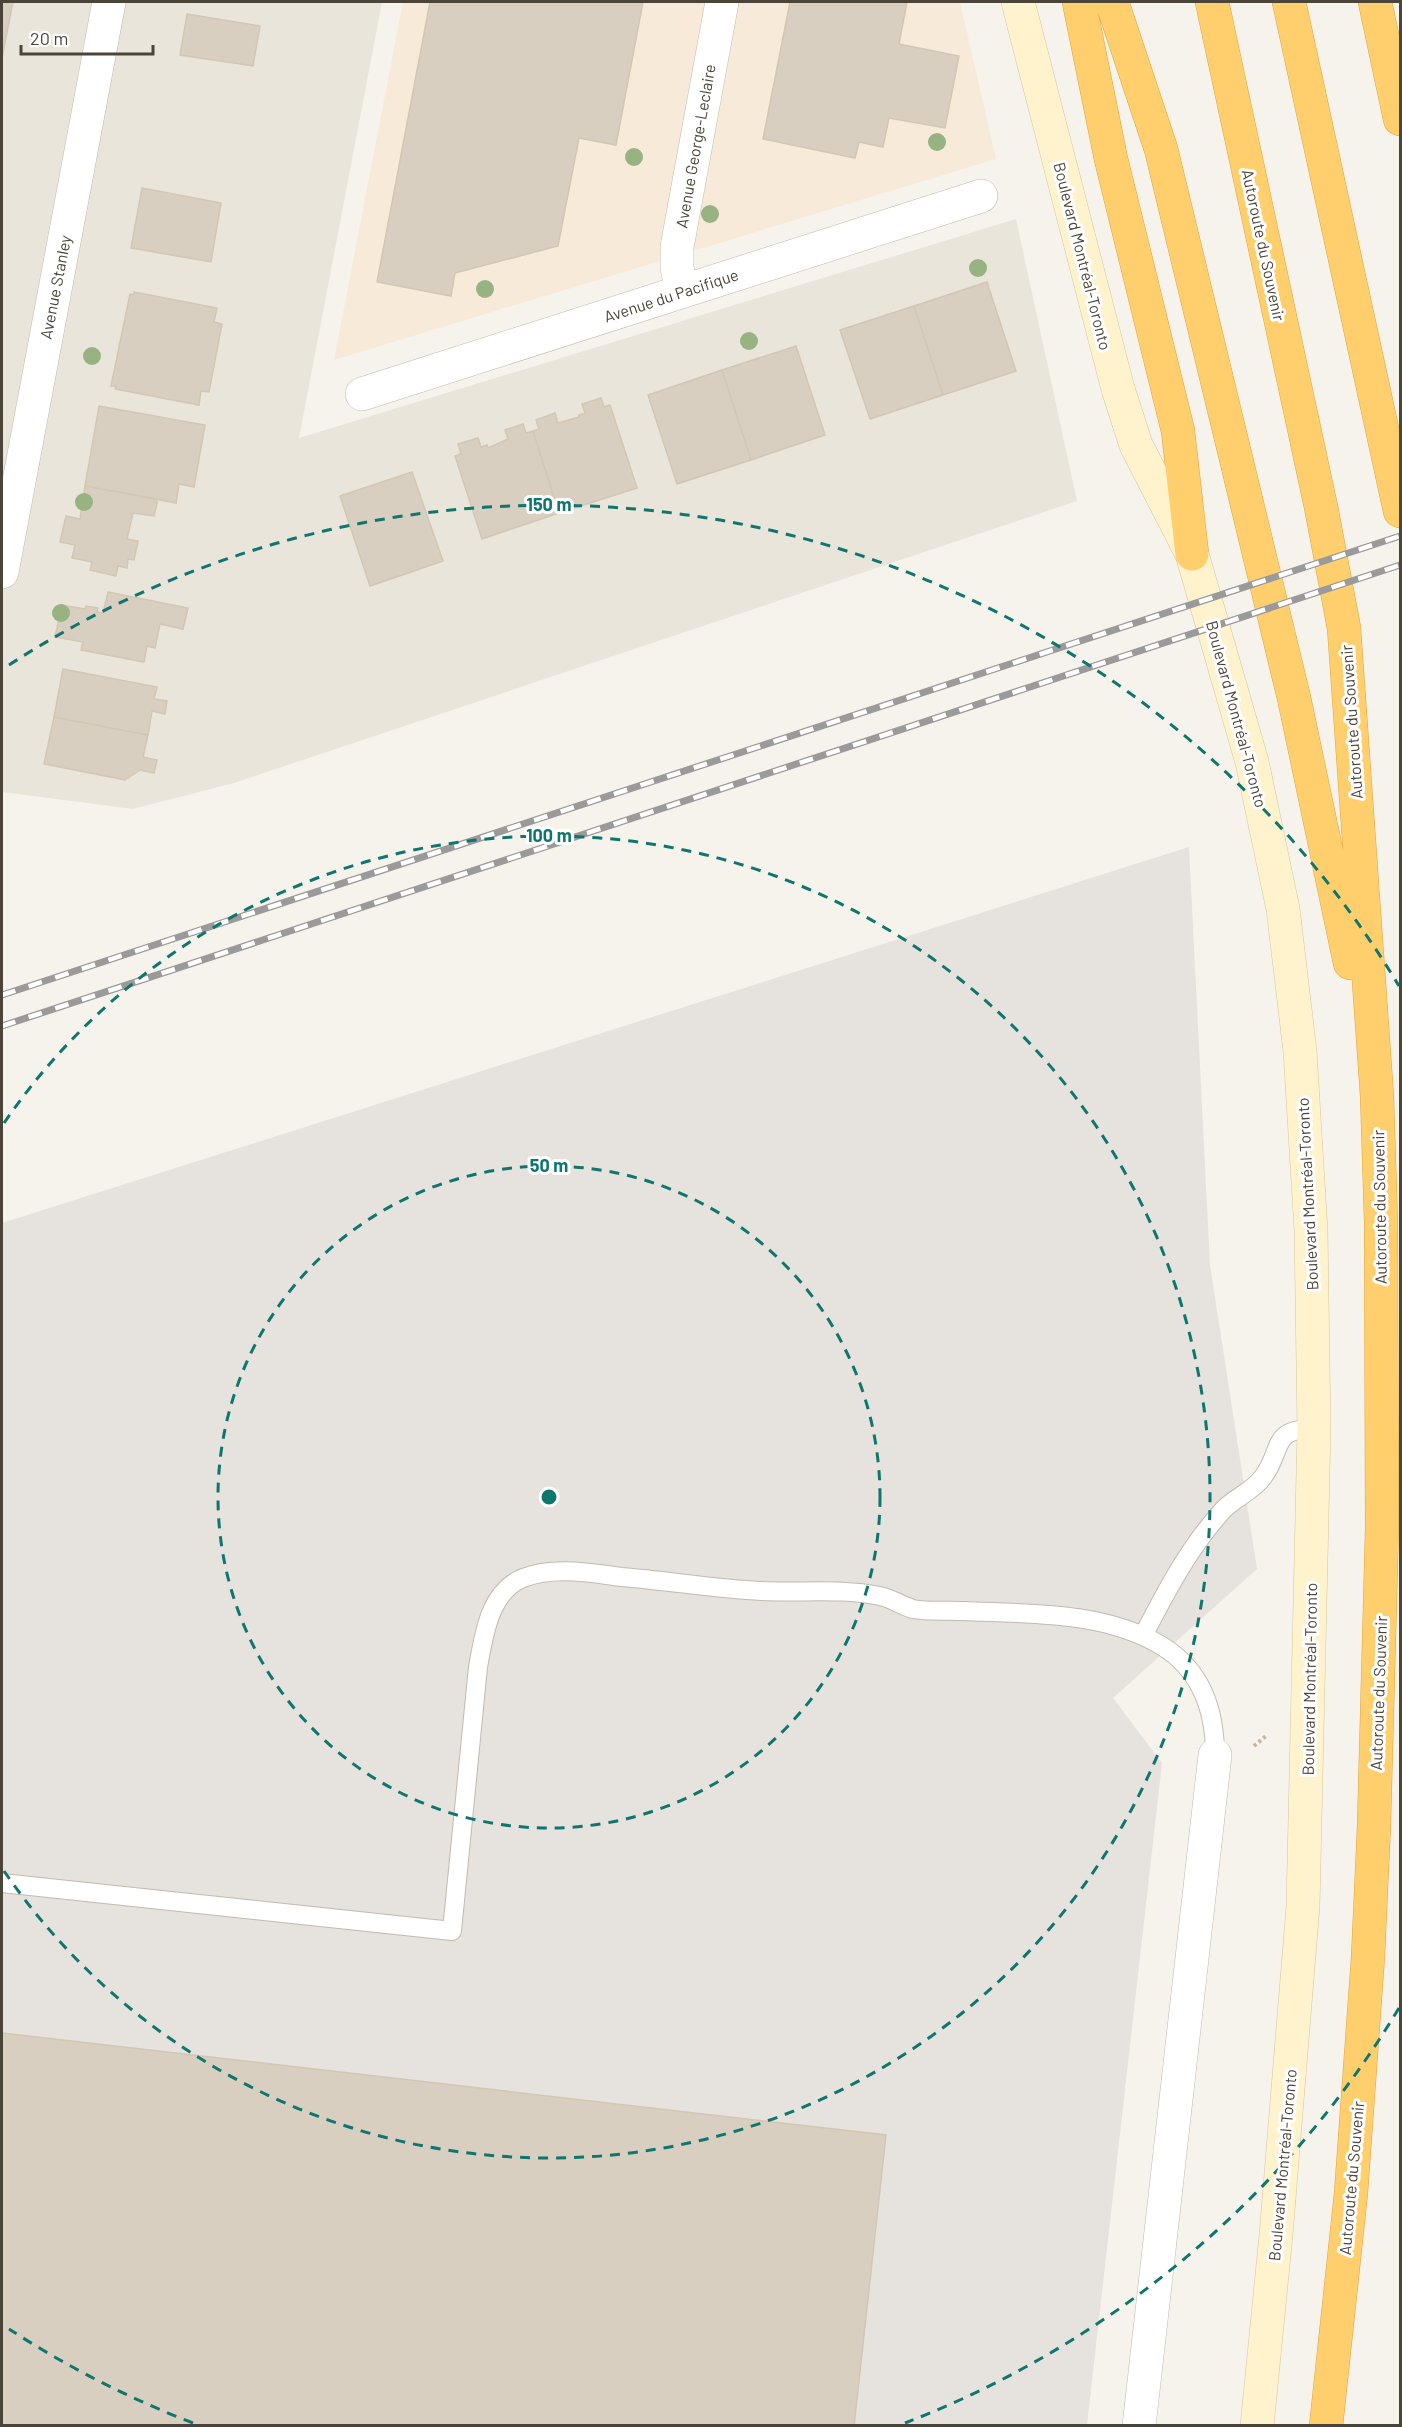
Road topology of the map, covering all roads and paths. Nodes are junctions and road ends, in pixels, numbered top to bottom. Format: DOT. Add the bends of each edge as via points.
graph roads {
  1 [pos="109,2"];
  2 [pos="722,2"];
  3 [pos="1018,2"];
  4 [pos="1079,2"];
  5 [pos="1112,2"];
  6 [pos="1212,2"];
  7 [pos="1289,2"];
  8 [pos="1375,2"];
  9 [pos="1401,119"];
  10 [pos="981,196"];
  11 [pos="682,291"];
  12 [pos="362,394"];
  13 [pos="1401,511"];
  14 [pos="1192,554"];
  15 [pos="2,572"];
  16 [pos="1377,1096"];
  17 [pos="1314,1429"];
  18 [pos="1143,1636"];
  19 [pos="1273,1730"];
  20 [pos="1250,1749"];
  21 [pos="1215,1755"];
  22 [pos="2,1883"];
  23 [pos="1139,2426"];
  24 [pos="1257,2426"];
  25 [pos="1326,2426"];
  1 -- 15 [label="street, Avenue Stanley"];
  2 -- 11 [label="street, Avenue George-Leclaire" via="677,247"];
  3 -- 14 [label="main road, Boulevard Montréal-Toronto" via="1104,342 1132,434"];
  4 -- 14 [label="highway" via="1111,159 1178,431"];
  5 -- 16 [label="highway" via="1164,160 1294,698"];
  6 -- 16 [label="highway, Autoroute du Souvenir" via="1344,628"];
  7 -- 13 [label="highway"];
  8 -- 9 [label="highway"];
  10 -- 11 [label="street, Avenue du Pacifique"];
  11 -- 12 [label="street, Avenue du Pacifique"];
  14 -- 17 [label="main road, Boulevard Montréal-Toronto" via="1252,762 1286,929 1299,1040 1308,1180"];
  16 -- 25 [label="highway, Autoroute du Souvenir" via="1382,1528 1374,1814 1351,2193"];
  17 -- 18 [label="lane" via="1287,1433 1263,1478 1226,1507 1198,1540"];
  17 -- 24 [label="main road, Boulevard Montréal-Toronto" via="1303,1906"];
  18 -- 21 [label="lane" via="1179,1658 1204,1691"];
  18 -- 22 [label="lane" via="1083,1620 913,1609 881,1596 828,1590 762,1591 544,1573 522,1579 504,1592 492,1608 484,1631 452,1931"];
  19 -- 20 [label="path"];
  21 -- 23 [label="street"];
}
